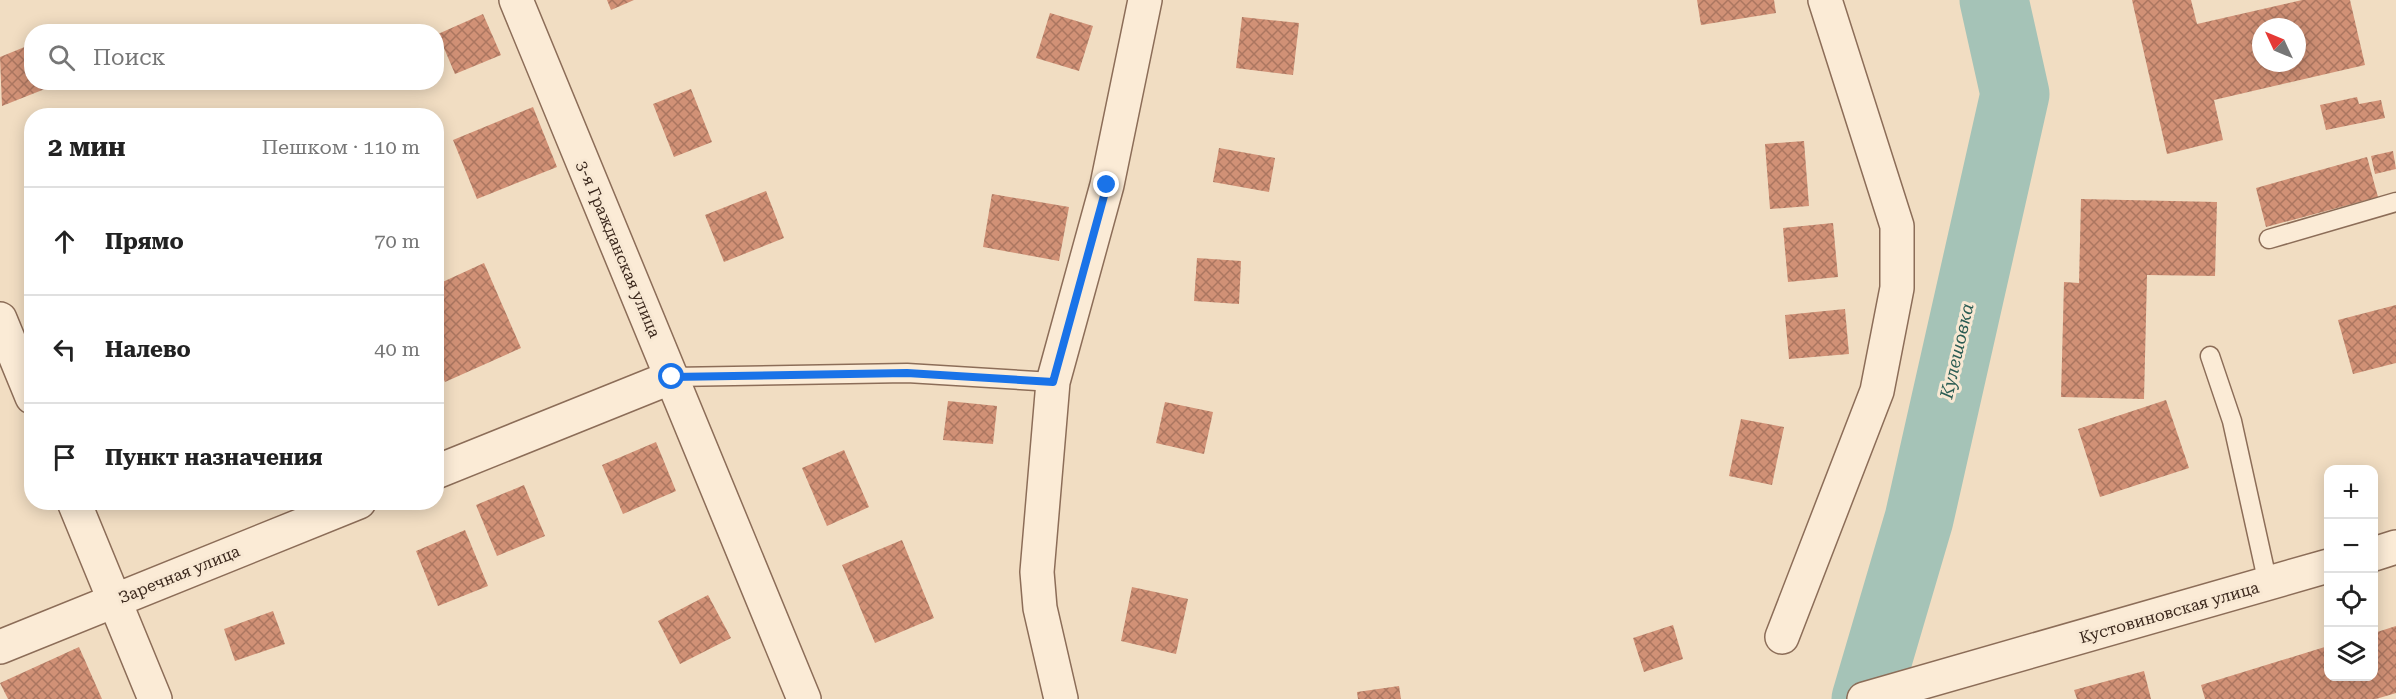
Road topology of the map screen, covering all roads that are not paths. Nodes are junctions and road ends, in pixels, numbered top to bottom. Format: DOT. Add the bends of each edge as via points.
graph roads {
  1 [pos="516,0"];
  2 [pos="1144,0"];
  3 [pos="1825,0"];
  4 [pos="2396,202"];
  5 [pos="2269,239"];
  6 [pos="0,319"];
  7 [pos="2211,356"];
  8 [pos="672,377"];
  9 [pos="24,378"];
  10 [pos="1053,382"];
  11 [pos="444,468"];
  12 [pos="77,510"];
  13 [pos="339,510"];
  14 [pos="2396,547"];
  15 [pos="2378,552"];
  16 [pos="2324,567"];
  17 [pos="2268,584"];
  18 [pos="114,601"];
  19 [pos="1782,637"];
  20 [pos="0,647"];
  21 [pos="154,699"];
  22 [pos="804,699"];
  23 [pos="1061,699"];
  24 [pos="1864,699"];
  1 -- 8 [label="street, 3-я Гражданская улица"];
  2 -- 10 [label="street" via="1107,185"];
  3 -- 19 [label="street" via="1897,226 1897,288 1877,391"];
  4 -- 5 [label="lane"];
  6 -- 9 [label="street"];
  7 -- 17 [label="lane" via="2232,421"];
  8 -- 10 [label="lane" via="907,373"];
  8 -- 11 [label="street"];
  8 -- 22 [label="street, 3-я Гражданская улица"];
  10 -- 23 [label="street" via="1037,572 1040,608"];
  12 -- 18 [label="street"];
  13 -- 18 [label="street, Заречная улица"];
  14 -- 15 [label="street"];
  16 -- 17 [label="street, Кустовиновская улица"];
  17 -- 24 [label="street, Кустовиновская улица"];
  18 -- 20 [label="street, Заречная улица"];
  18 -- 21 [label="street"];
}
